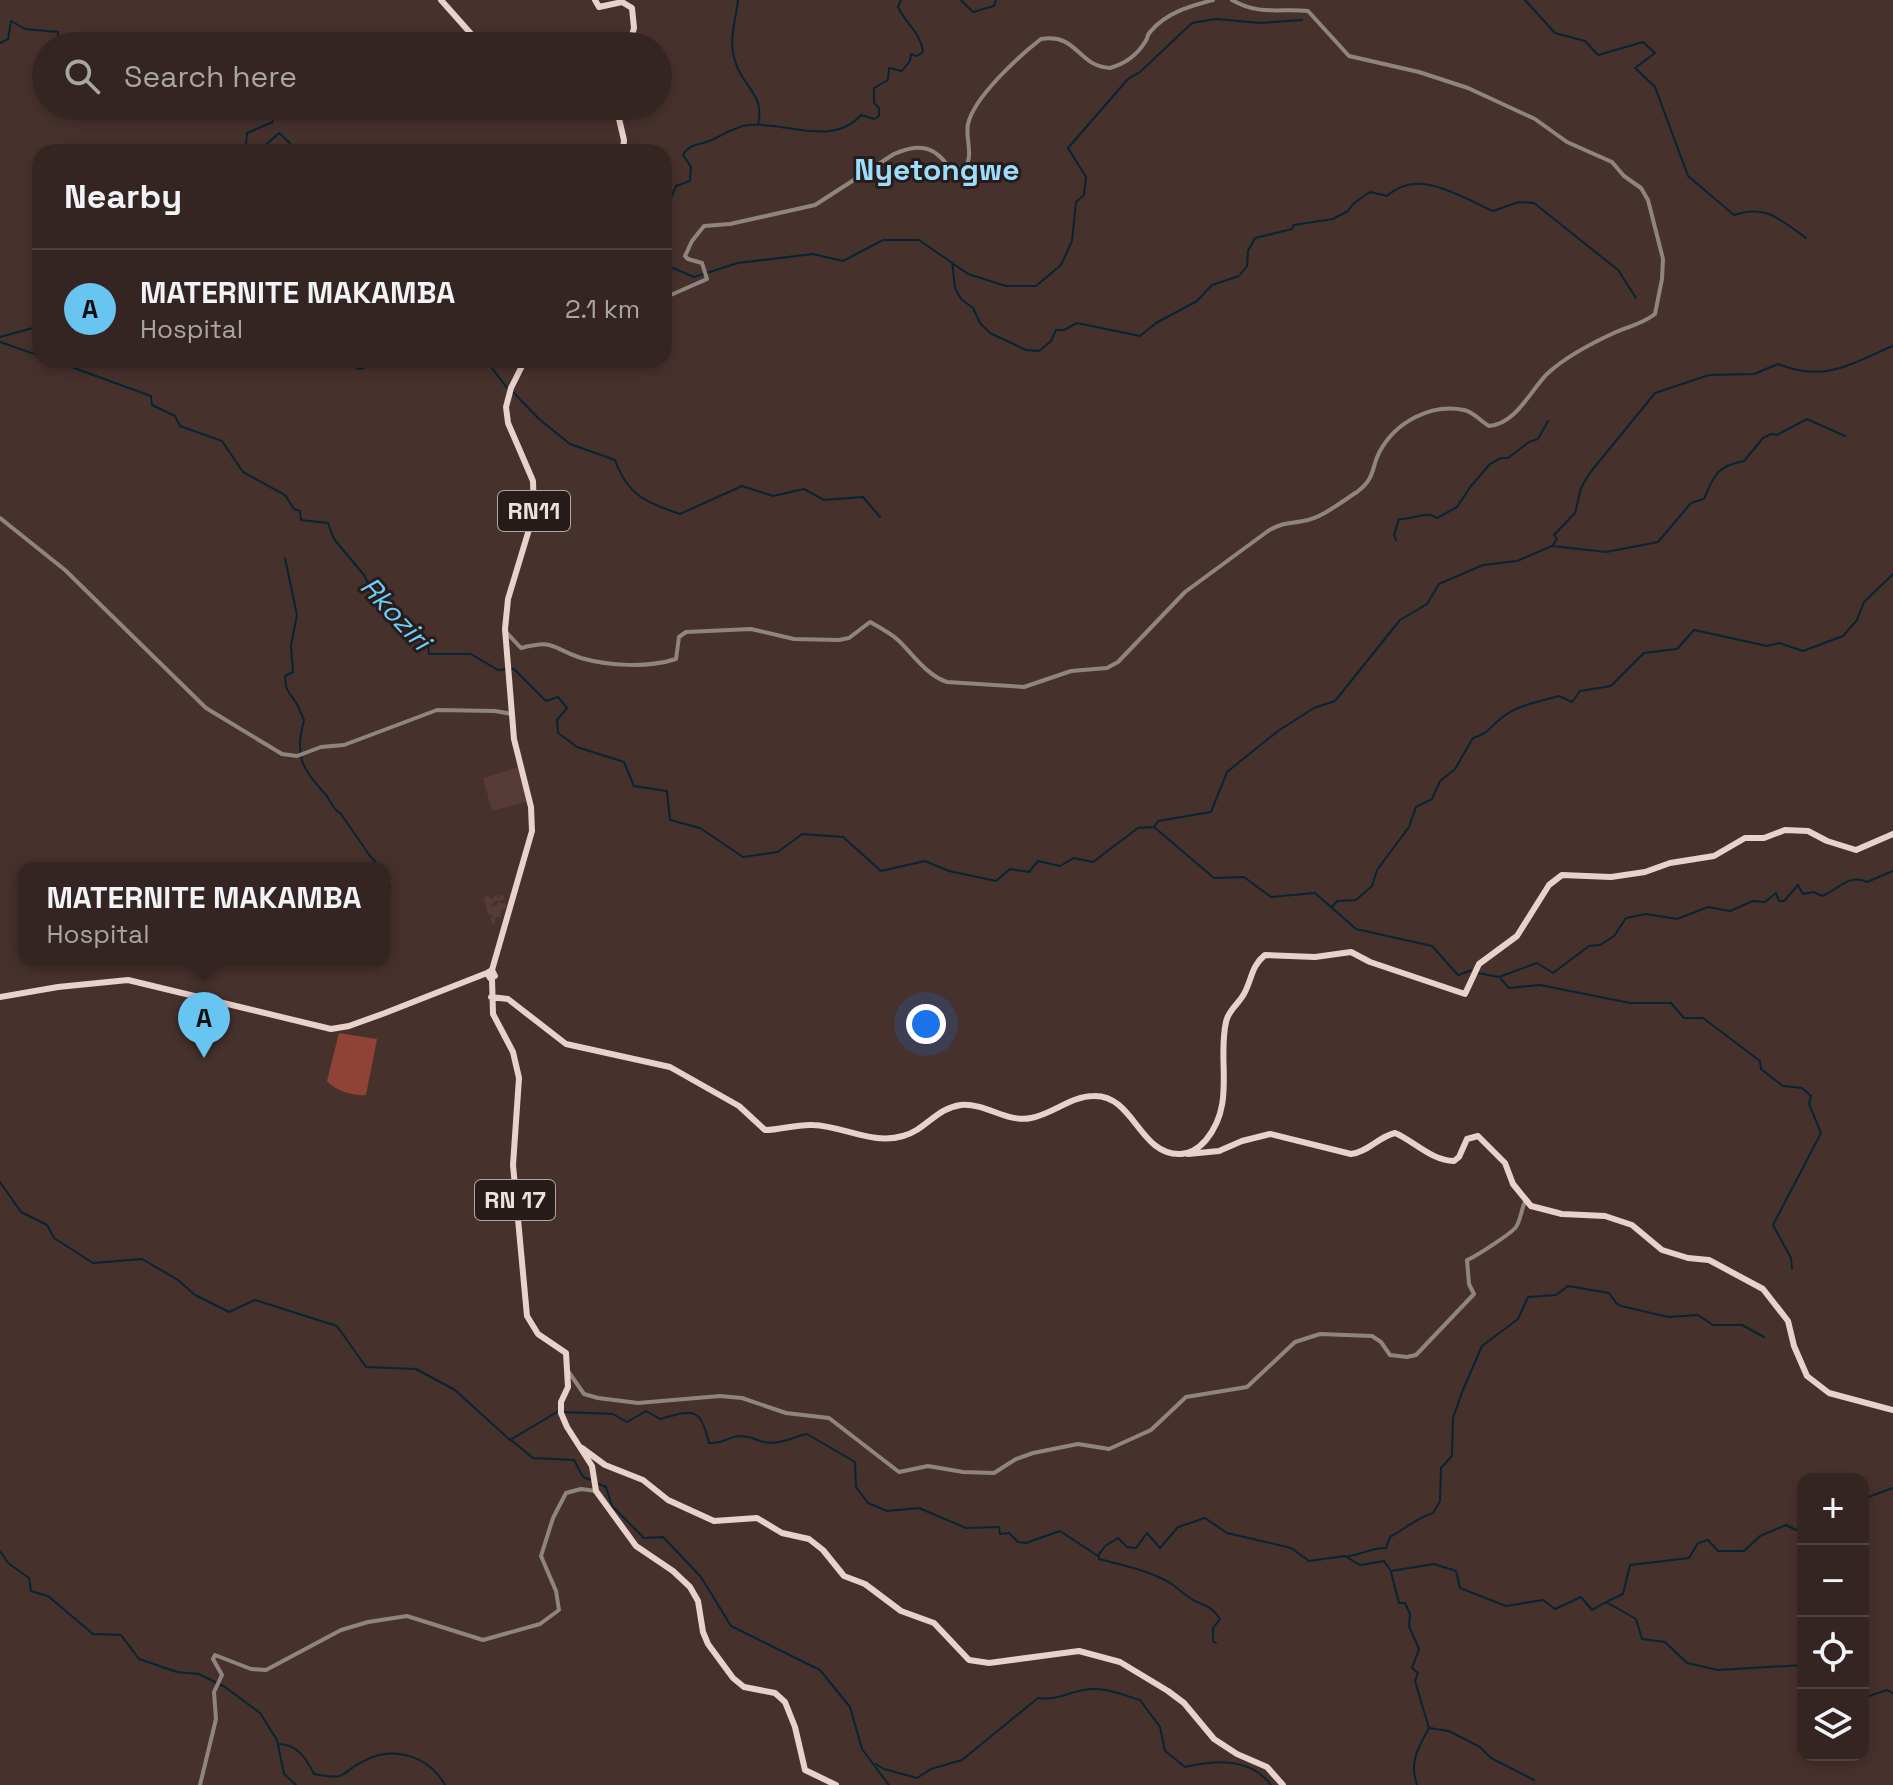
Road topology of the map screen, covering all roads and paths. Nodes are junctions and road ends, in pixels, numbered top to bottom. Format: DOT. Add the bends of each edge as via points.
graph roads {
  1 [pos="441,0"];
  2 [pos="595,0"];
  3 [pos="1213,0"];
  4 [pos="1232,0"];
  5 [pos="469,32"];
  6 [pos="633,32"];
  7 [pos="620,120"];
  8 [pos="623,144"];
  9 [pos="672,294"];
  10 [pos="521,368"];
  11 [pos="0,518"];
  12 [pos="505,629"];
  13 [pos="512,714"];
  14 [pos="1893,834"];
  15 [pos="490,975"];
  16 [pos="0,997"];
  17 [pos="491,997"];
  18 [pos="1188,1154"];
  19 [pos="1525,1202"];
  20 [pos="568,1371"];
  21 [pos="1893,1410"];
  22 [pos="582,1448"];
  23 [pos="595,1485"];
  24 [pos="200,1785"];
  25 [pos="836,1785"];
  26 [pos="1283,1785"];
  1 -- 5 [label="main road"];
  2 -- 6 [label="main road" via="599,7 622,2 632,8"];
  3 -- 9 [label="street" via="1171,15 1130,59 1110,68 1091,63 1065,40 1041,39 1009,65 968,120 965,167 952,169 935,151 908,148 815,205 704,226 685,256 702,263 707,279"];
  4 -- 12 [label="street" via="1268,12 1308,11 1353,58 1468,88 1612,162 1648,200 1663,259 1655,314 1573,354 1496,426 1460,409 1429,412 1398,427 1383,447 1372,477 1359,490 1314,517 1268,531 1185,592 1118,662 1101,669 1084,668 1018,687 945,682 897,639 868,622 839,640 795,640 751,629 686,632 679,637 677,658 645,664 590,660 545,643 521,648"];
  7 -- 8 [label="main road"];
  10 -- 12 [label="main road, RN11" via="506,407 533,481 534,506"];
  11 -- 13 [label="street" via="75,580 206,708 282,754 297,756 344,745 441,710"];
  12 -- 13 [label="main road, RN11"];
  13 -- 15 [label="main road, RN11" via="532,831"];
  14 -- 18 [label="main road" via="1856,850 1808,831 1780,831 1745,838 1715,855 1645,872 1562,875 1549,885 1517,936 1479,964 1465,994 1351,952 1265,955 1226,1021 1225,1082 1215,1125 1202,1145"];
  15 -- 16 [label="main road" via="331,1029 128,980"];
  15 -- 17 [label="main road, RN 17"];
  17 -- 18 [label="main road" via="508,999 566,1044 670,1067 736,1104 765,1130 816,1125 892,1138 911,1133 945,1108 976,1105 1027,1119 1082,1097 1100,1096 1118,1104 1156,1148"];
  17 -- 20 [label="main road, RN 17" via="519,1078 513,1165 527,1316 538,1334 566,1353"];
  18 -- 19 [label="main road" via="1219,1151 1270,1134 1351,1154 1395,1133 1454,1161 1474,1135 1505,1163"];
  19 -- 20 [label="street" via="1515,1230 1467,1260 1474,1294 1416,1355 1390,1355 1372,1336 1305,1338 1288,1347 1251,1385 1186,1397 1145,1434 1109,1449 1078,1444 1033,1453 994,1473 928,1466 899,1472 829,1418 720,1396 638,1403 598,1398 584,1394"];
  19 -- 21 [label="main road" via="1632,1225 1662,1250 1709,1260 1763,1289 1790,1325 1807,1376 1829,1393"];
  20 -- 22 [label="main road" via="561,1410"];
  22 -- 23 [label="main road"];
  22 -- 26 [label="main road" via="714,1521 757,1518 782,1533 809,1539 844,1576 865,1584 901,1611 934,1623 969,1660 989,1663 1079,1651 1120,1662 1167,1690 1214,1739 1267,1767"];
  23 -- 24 [label="street" via="566,1493 557,1509 541,1556 559,1610 540,1624 480,1640 395,1617 341,1630 269,1670 215,1655 222,1675 214,1692 216,1719"];
  23 -- 25 [label="main road" via="636,1546 690,1587 708,1644 733,1678 785,1702 809,1775"];
}
